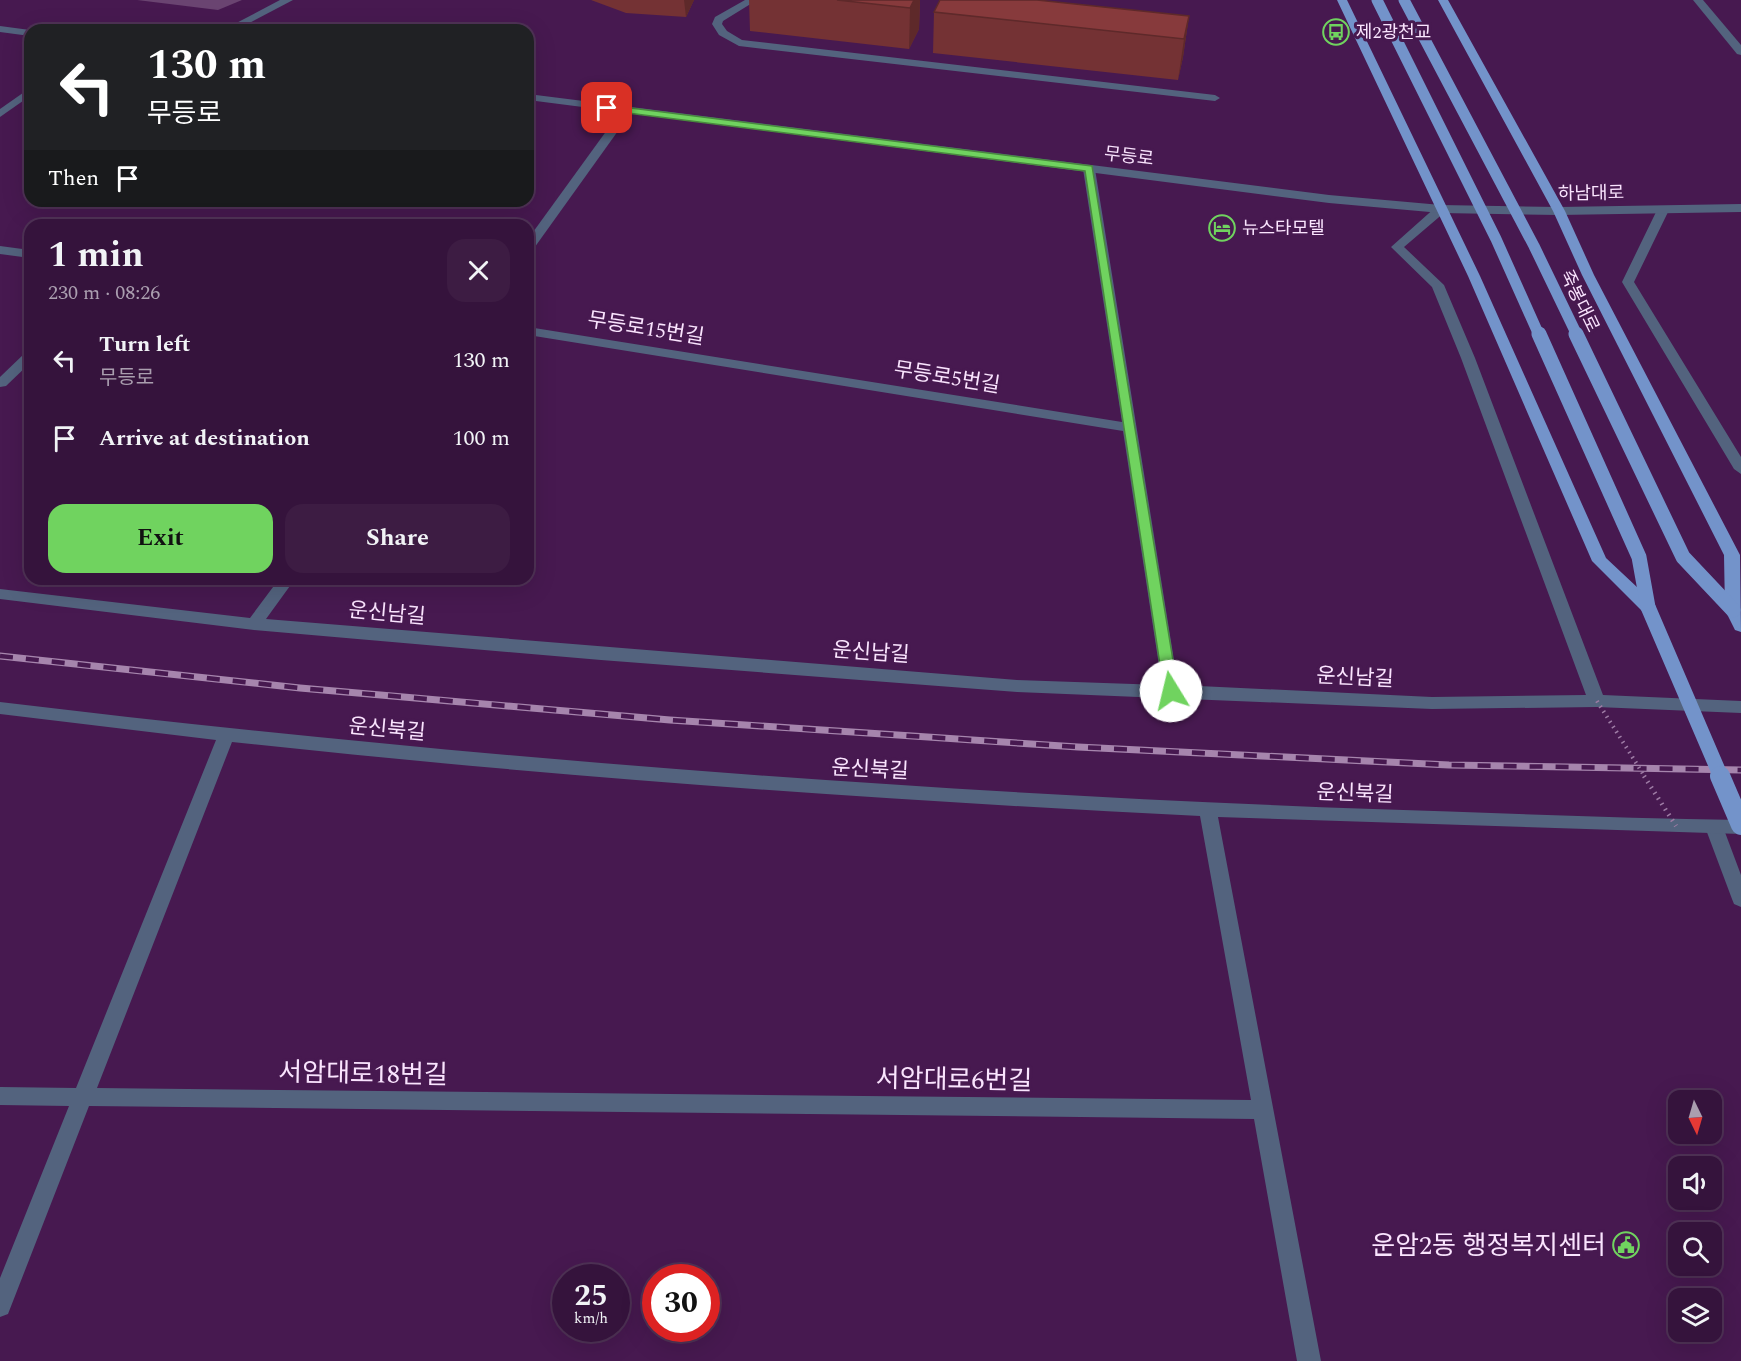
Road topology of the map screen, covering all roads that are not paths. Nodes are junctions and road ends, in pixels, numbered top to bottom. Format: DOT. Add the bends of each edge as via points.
graph roads {
  1 [pos="288,0"];
  2 [pos="752,0"];
  3 [pos="1342,0"];
  4 [pos="1377,0"];
  5 [pos="1404,0"];
  6 [pos="1443,0"];
  7 [pos="1698,0"];
  8 [pos="240,24"];
  9 [pos="0,29"];
  10 [pos="24,32"];
  11 [pos="1741,52"];
  12 [pos="24,96"];
  13 [pos="534,98"];
  14 [pos="1215,98"];
  15 [pos="627,110"];
  16 [pos="0,114"];
  17 [pos="1089,168"];
  18 [pos="1441,208"];
  19 [pos="1741,208"];
  20 [pos="1663,210"];
  21 [pos="1559,211"];
  22 [pos="534,240"];
  23 [pos="0,250"];
  24 [pos="24,253"];
  25 [pos="534,332"];
  26 [pos="24,361"];
  27 [pos="758,367"];
  28 [pos="1,382"];
  29 [pos="1130,428"];
  30 [pos="1741,469"];
  31 [pos="283,585"];
  32 [pos="0,594"];
  33 [pos="1648,607"];
  34 [pos="1733,610"];
  35 [pos="254,624"];
  36 [pos="1741,626"];
  37 [pos="1171,691"];
  38 [pos="1597,701"];
  39 [pos="1741,707"];
  40 [pos="0,708"];
  41 [pos="226,736"];
  42 [pos="1208,811"];
  43 [pos="1741,826"];
  44 [pos="1714,827"];
  45 [pos="1741,899"];
  46 [pos="0,1096"];
  47 [pos="81,1098"];
  48 [pos="645,1103"];
  49 [pos="1262,1110"];
  50 [pos="0,1306"];
  51 [pos="1309,1361"];
  1 -- 8 [label="street"];
  2 -- 14 [label="street" via="717,24 739,43"];
  3 -- 18 [label="main road"];
  4 -- 33 [label="main road, bridge" via="1496,239 1639,557"];
  5 -- 34 [label="main road, 죽봉대로, bridge" via="1534,246 1683,557"];
  6 -- 21 [label="main road"];
  7 -- 11 [label="street"];
  9 -- 10 [label="street"];
  12 -- 16 [label="street"];
  13 -- 15 [label="street, 무등로"];
  15 -- 17 [label="street, 무등로"];
  15 -- 22 [label="street"];
  17 -- 18 [label="street, 무등로" via="1329,199"];
  17 -- 29 [label="street"];
  18 -- 21 [label="street, 하남대로"];
  18 -- 33 [label="main road" via="1600,561"];
  18 -- 38 [label="street" via="1397,247 1438,285"];
  19 -- 20 [label="street, 하남대로"];
  20 -- 21 [label="street, 하남대로"];
  20 -- 30 [label="street" via="1628,282"];
  21 -- 34 [label="main road" via="1731,555"];
  23 -- 24 [label="street"];
  25 -- 27 [label="street, 무등로15번길"];
  26 -- 28 [label="street"];
  27 -- 29 [label="street, 무등로5번길"];
  29 -- 37 [label="street"];
  31 -- 35 [label="street"];
  32 -- 35 [label="street, 운신남길"];
  33 -- 43 [label="main road, bridge"];
  34 -- 36 [label="main road"];
  35 -- 37 [label="street, 운신남길" via="1017,686"];
  37 -- 38 [label="street, 운신남길" via="1432,703"];
  38 -- 39 [label="street, 운신남길"];
  40 -- 41 [label="street, 운신북길"];
  41 -- 42 [label="street, 운신북길" via="772,786"];
  41 -- 47 [label="street"];
  42 -- 44 [label="street, 운신북길"];
  42 -- 49 [label="street"];
  43 -- 44 [label="street, 운신북길"];
  44 -- 45 [label="street"];
  46 -- 47 [label="street, 서암대로18번길"];
  47 -- 48 [label="street, 서암대로18번길"];
  47 -- 50 [label="street"];
  48 -- 49 [label="street, 서암대로6번길"];
  49 -- 51 [label="street"];
}
